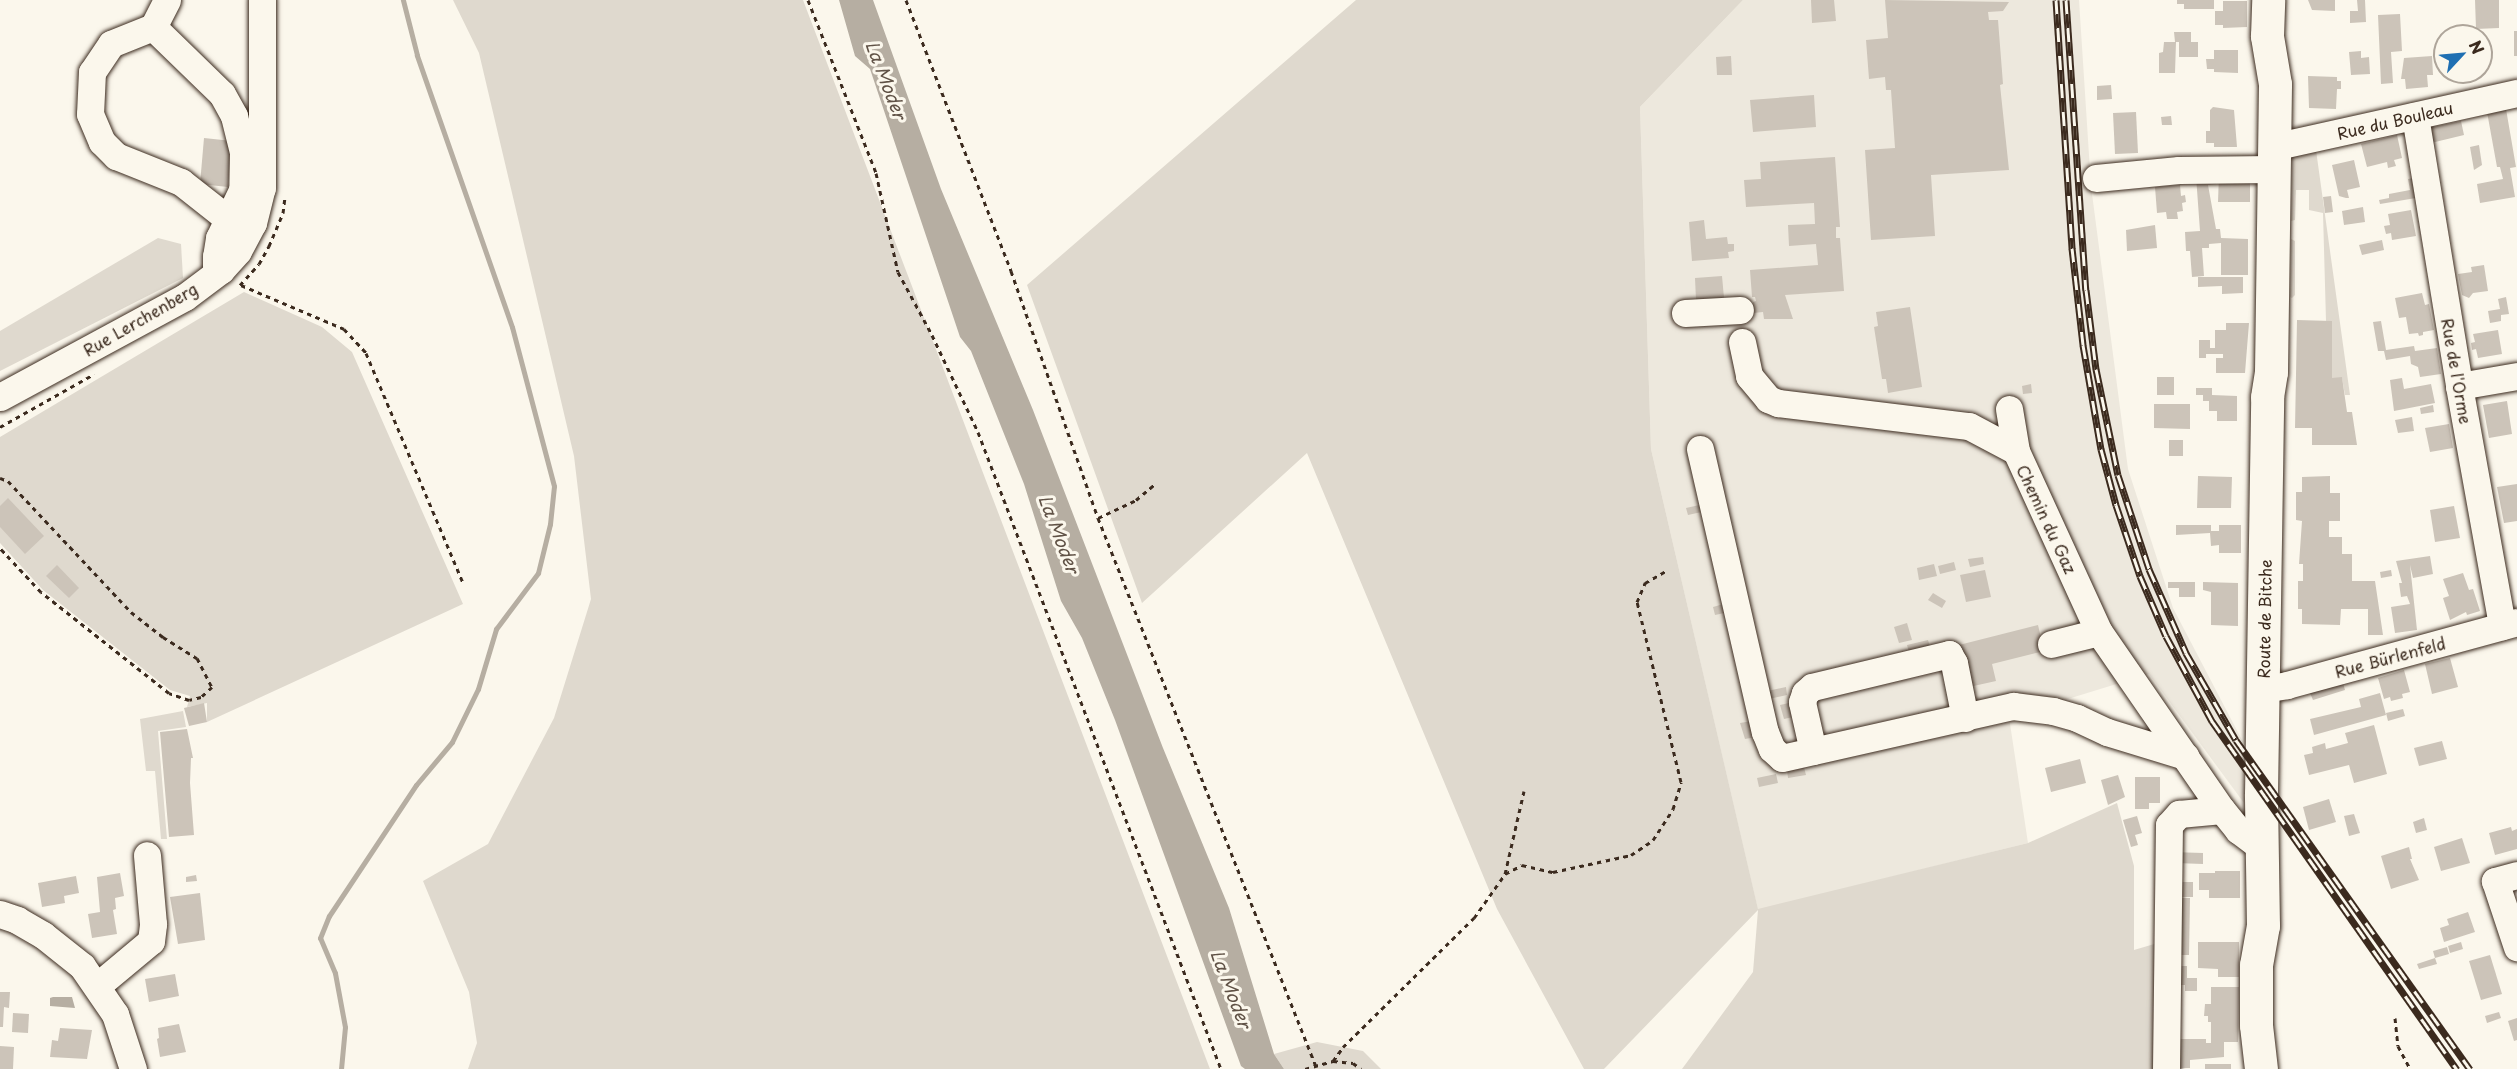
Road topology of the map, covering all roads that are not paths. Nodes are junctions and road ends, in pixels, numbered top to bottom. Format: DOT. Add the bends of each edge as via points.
graph roads {
  1 [pos="167,0"];
  2 [pos="262,0"];
  3 [pos="2268,0"];
  4 [pos="153,27"];
  5 [pos="2517,93"];
  6 [pos="2415,116"];
  7 [pos="2273,158"];
  8 [pos="2096,178"];
  9 [pos="228,219"];
  10 [pos="221,270"];
  11 [pos="1740,310"];
  12 [pos="1685,313"];
  13 [pos="1742,342"];
  14 [pos="2517,376"];
  15 [pos="2459,386"];
  16 [pos="0,397"];
  17 [pos="2009,409"];
  18 [pos="1700,448"];
  19 [pos="2016,451"];
  20 [pos="2510,624"];
  21 [pos="2099,632"];
  22 [pos="2051,644"];
  23 [pos="2263,689"];
  24 [pos="1970,717"];
  25 [pos="1813,751"];
  26 [pos="2186,756"];
  27 [pos="2222,810"];
  28 [pos="2262,848"];
  29 [pos="147,855"];
  30 [pos="2517,875"];
  31 [pos="0,914"];
  32 [pos="2517,947"];
  33 [pos="97,986"];
  34 [pos="133,1069"];
  35 [pos="2166,1069"];
  36 [pos="2261,1069"];
  1 -- 4 [label="street"];
  2 -- 10 [label="street, Rue Lerchenberg" via="262,188 246,238"];
  3 -- 7 [label="main road, Route de Bitche" via="2275,84"];
  4 -- 9 [label="street" via="222,94 234,116 243,152 242,190"];
  4 -- 9 [label="street" via="111,44 92,72 90,114 102,142 116,156 181,182"];
  5 -- 6 [label="street, Rue du Bouleau"];
  6 -- 7 [label="street, Rue du Bouleau"];
  6 -- 15 [label="street, Rue de l'Orme"];
  7 -- 8 [label="street"];
  7 -- 23 [label="main road, Route de Bitche"];
  9 -- 10 [label="street" via="216,256 216,265"];
  10 -- 16 [label="street, Rue Lerchenberg" via="185,297"];
  11 -- 12 [label="street"];
  13 -- 19 [label="street, Chemin du Gaz" via="1749,376 1768,399 1778,403 1969,426"];
  14 -- 15 [label="street"];
  15 -- 20 [label="street, Rue de l'Orme"];
  17 -- 19 [label="street"];
  18 -- 25 [label="street" via="1765,732 1782,758"];
  19 -- 21 [label="street, Chemin du Gaz"];
  20 -- 23 [label="street, Rue Bürlenfeld"];
  21 -- 22 [label="street"];
  21 -- 26 [label="street, Chemin du Gaz"];
  23 -- 28 [label="main road, Route de Bitche"];
  24 -- 25 [label="street"];
  24 -- 25 [label="street" via="1949,654 1812,687 1804,693 1802,702"];
  24 -- 26 [label="street" via="2013,706 2052,711"];
  26 -- 27 [label="street, Chemin du Gaz"];
  27 -- 28 [label="street, Chemin du Gaz" via="2238,830"];
  27 -- 35 [label="street" via="2179,814 2169,825"];
  28 -- 36 [label="main road, Route de Bitche" via="2263,926 2256,965"];
  29 -- 33 [label="street" via="151,941"];
  30 -- 32 [label="street" via="2494,881"];
  31 -- 33 [label="street" via="64,949"];
  33 -- 34 [label="street" via="115,1014"];
}
